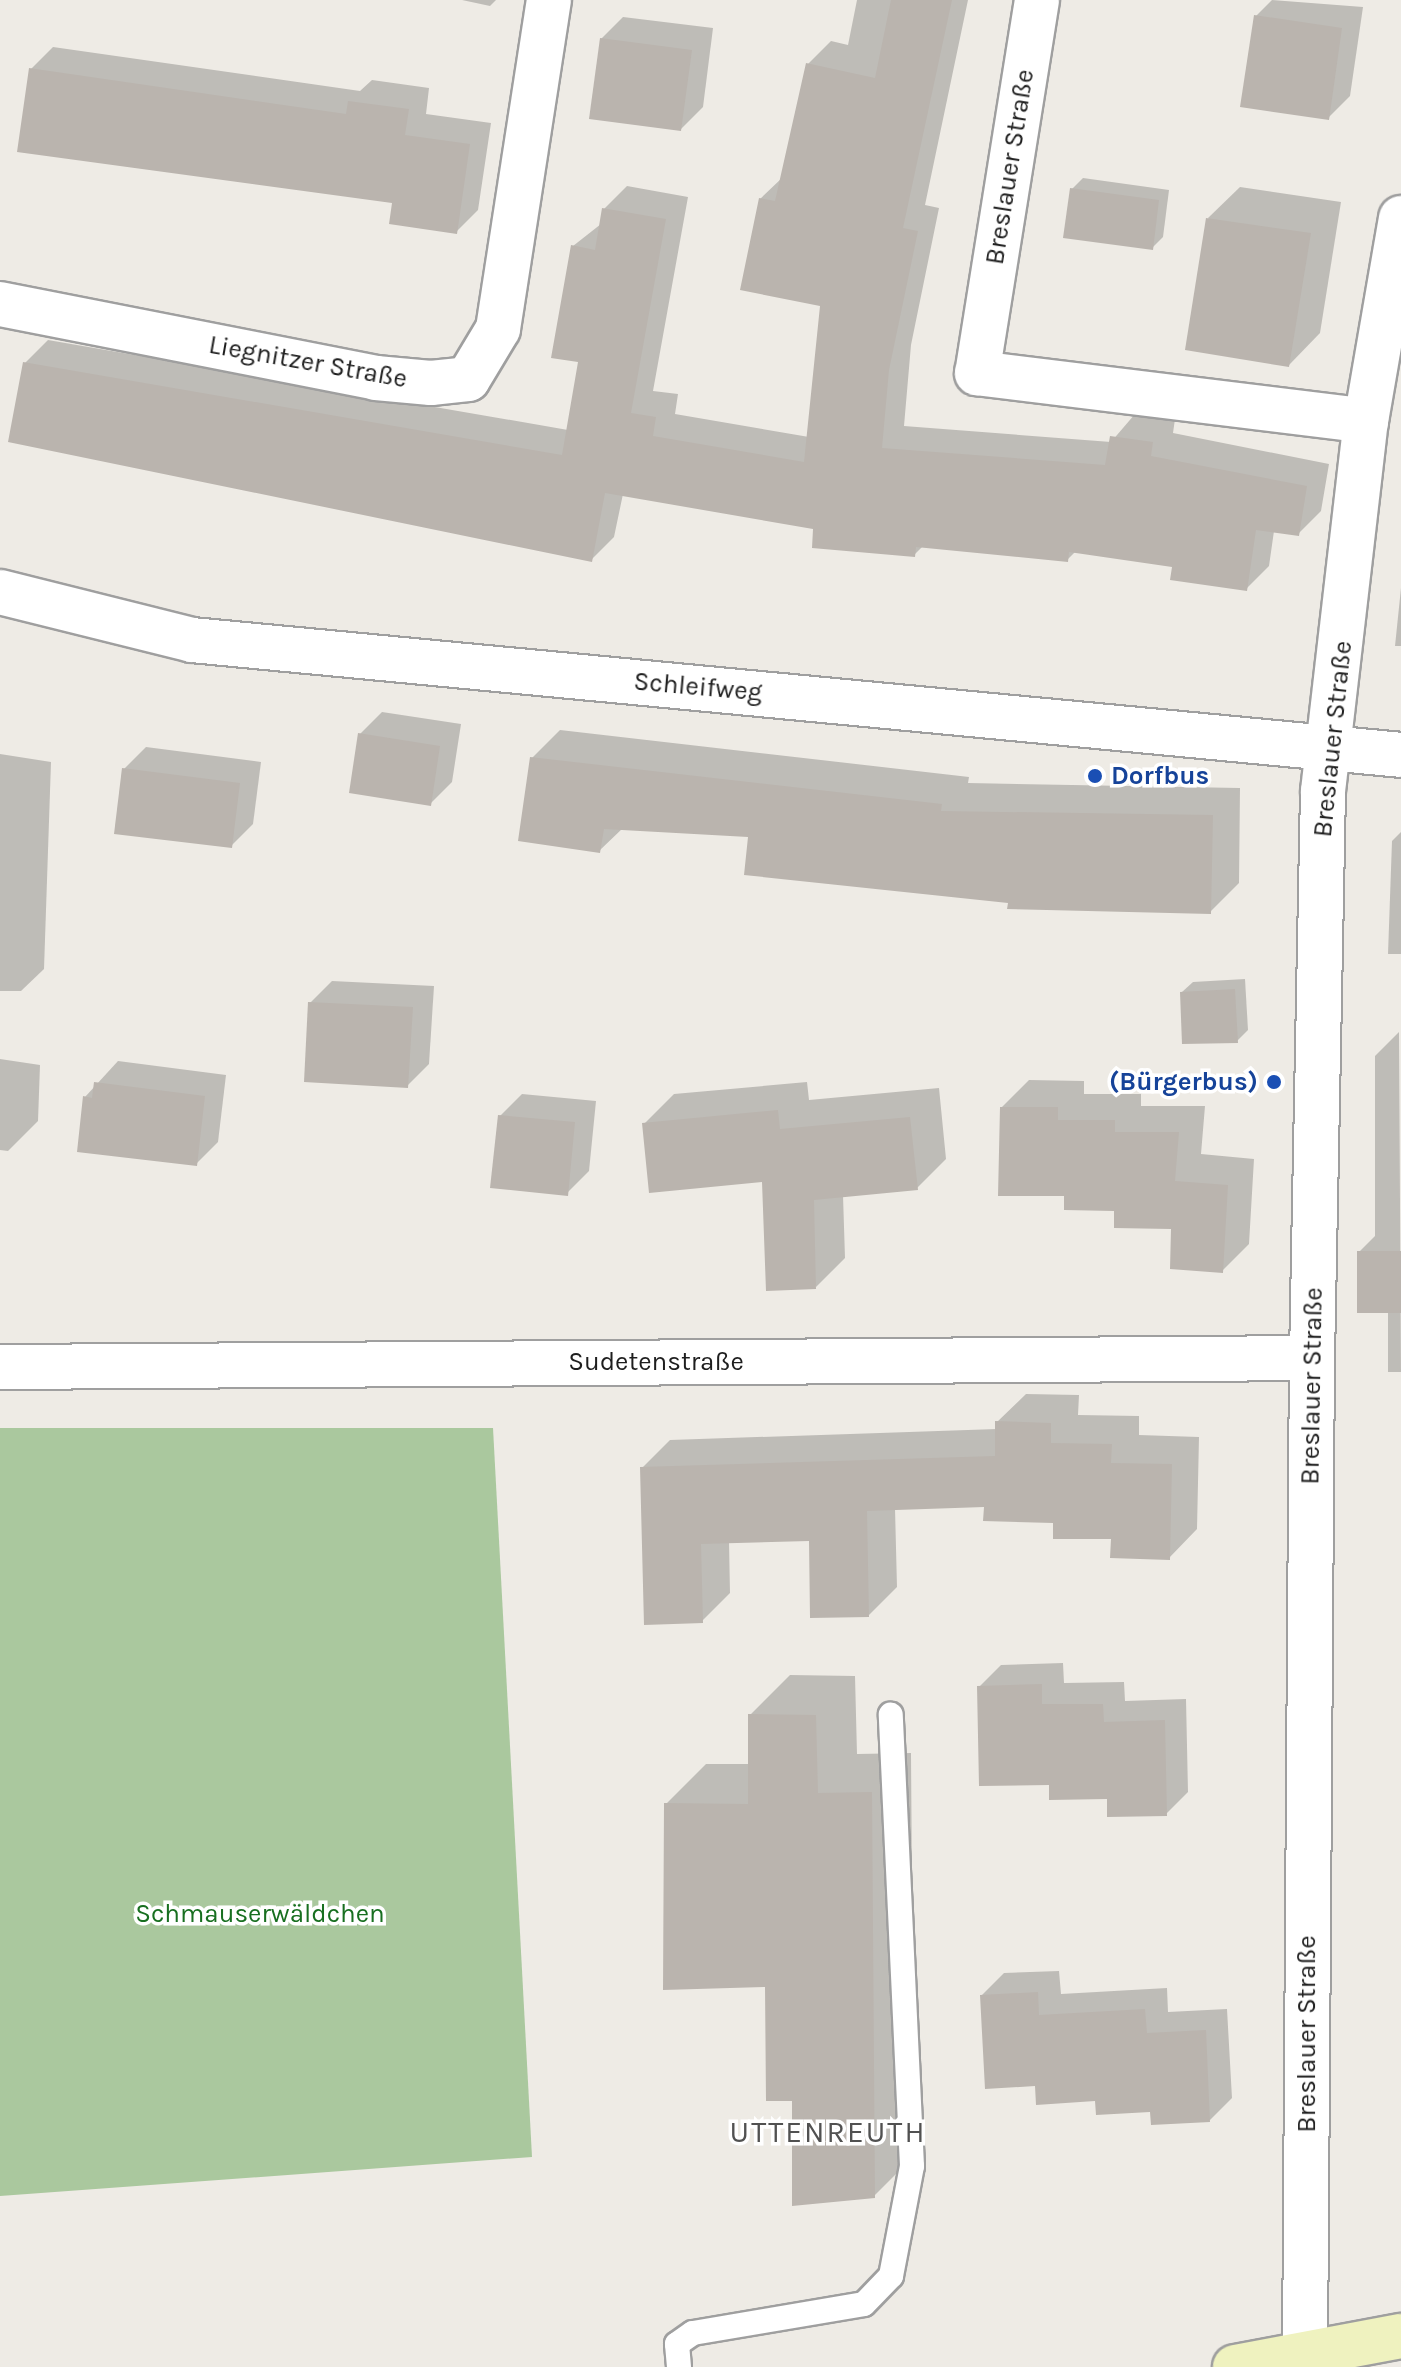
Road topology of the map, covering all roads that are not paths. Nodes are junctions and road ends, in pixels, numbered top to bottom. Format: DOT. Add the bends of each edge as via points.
graph roads {
  1 [pos="549,0"];
  2 [pos="1037,0"];
  3 [pos="1401,218"];
  4 [pos="0,304"];
  5 [pos="1366,421"];
  6 [pos="0,592"];
  7 [pos="1329,747"];
  8 [pos="1401,755"];
  9 [pos="1312,1358"];
  10 [pos="0,1367"];
  11 [pos="891,1714"];
  12 [pos="1401,2336"];
  13 [pos="1305,2353"];
  14 [pos="1348,2356"];
  15 [pos="679,2367"];
  16 [pos="1235,2367"];
  1 -- 4 [label="street, Liegnitzer Straße" via="498,329 468,379 431,383 376,378"];
  2 -- 5 [label="street, Breslauer Straße" via="977,373"];
  3 -- 5 [label="street, Breslauer Straße"];
  5 -- 7 [label="street, Breslauer Straße"];
  6 -- 7 [label="street, Schleifweg" via="192,640"];
  7 -- 8 [label="street, Schleifweg"];
  7 -- 9 [label="street, Breslauer Straße" via="1323,791"];
  9 -- 10 [label="street, Sudetenstraße"];
  9 -- 13 [label="street, Breslauer Straße"];
  11 -- 15 [label="lane" via="912,2166 891,2276 864,2304 693,2333 677,2344"];
  12 -- 14 [label="main road"];
  13 -- 14 [label="main road"];
  13 -- 16 [label="main road"];
}
